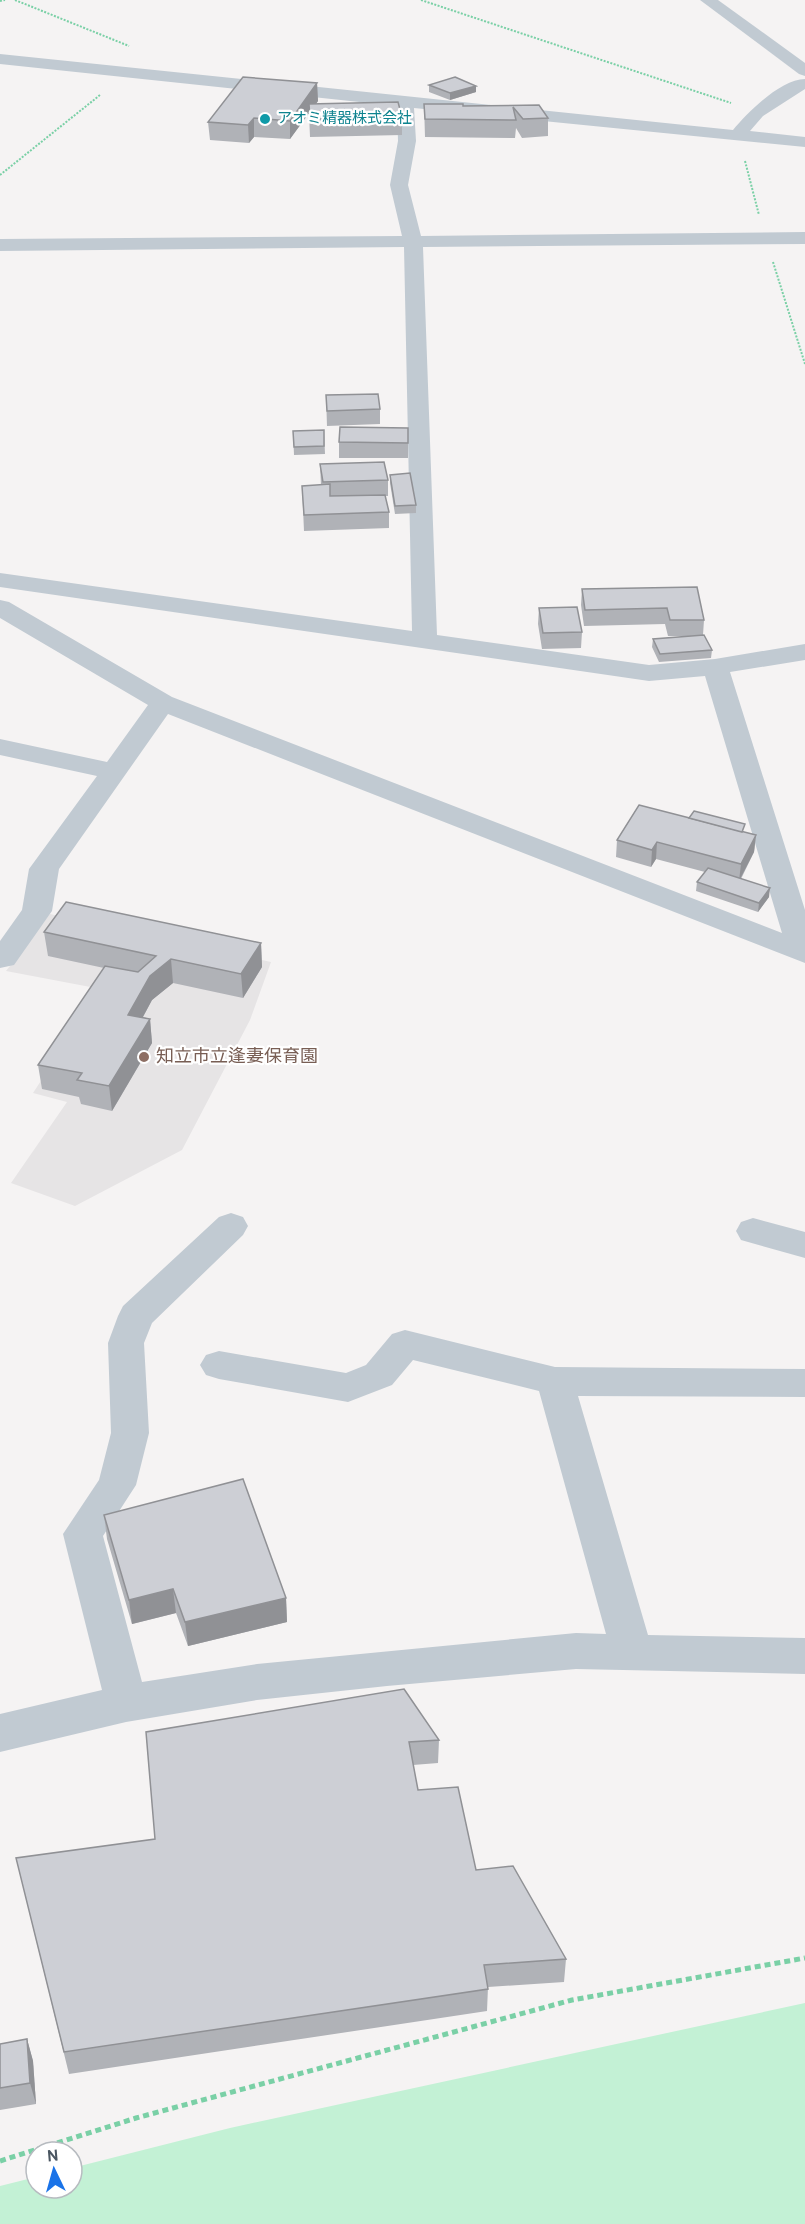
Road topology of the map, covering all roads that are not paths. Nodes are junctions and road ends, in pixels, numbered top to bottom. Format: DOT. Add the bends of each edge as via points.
graph roads {
  1 [pos="708,0"];
  2 [pos="0,59"];
  3 [pos="805,71"];
  4 [pos="805,84"];
  5 [pos="405,102"];
  6 [pos="738,134"];
  7 [pos="805,142"];
  8 [pos="805,238"];
  9 [pos="413,242"];
  10 [pos="0,245"];
  11 [pos="0,580"];
  12 [pos="0,607"];
  13 [pos="425,642"];
  14 [pos="805,652"];
  15 [pos="715,667"];
  16 [pos="163,703"];
  17 [pos="0,747"];
  18 [pos="112,771"];
  19 [pos="804,953"];
  20 [pos="0,958"];
  21 [pos="231,1226"];
  22 [pos="753,1231"];
  23 [pos="805,1245"];
  24 [pos="219,1365"];
  25 [pos="555,1381"];
  26 [pos="805,1383"];
  27 [pos="633,1652"];
  28 [pos="805,1656"];
  29 [pos="126,1703"];
  30 [pos="0,1733"];
  1 -- 3 [label="street"];
  2 -- 5 [label="street"];
  4 -- 6 [label="street" via="757,112"];
  5 -- 6 [label="street"];
  5 -- 9 [label="street" via="407,141 399,185"];
  6 -- 7 [label="street"];
  8 -- 9 [label="street"];
  9 -- 10 [label="street"];
  9 -- 13 [label="street"];
  11 -- 13 [label="street"];
  12 -- 16 [label="street"];
  13 -- 15 [label="street" via="649,673"];
  14 -- 15 [label="street"];
  15 -- 19 [label="street"];
  16 -- 18 [label="street"];
  16 -- 19 [label="street"];
  17 -- 18 [label="street"];
  18 -- 20 [label="street" via="44,869 37,911"];
  21 -- 29 [label="street" via="136,1316 126,1343 130,1433 117,1485 82,1534"];
  22 -- 23 [label="street"];
  24 -- 25 [label="street" via="348,1388 379,1375 405,1344"];
  25 -- 26 [label="street"];
  25 -- 27 [label="street"];
  27 -- 28 [label="street"];
  27 -- 29 [label="street" via="576,1651 387,1668 258,1682"];
  29 -- 30 [label="street"];
}
